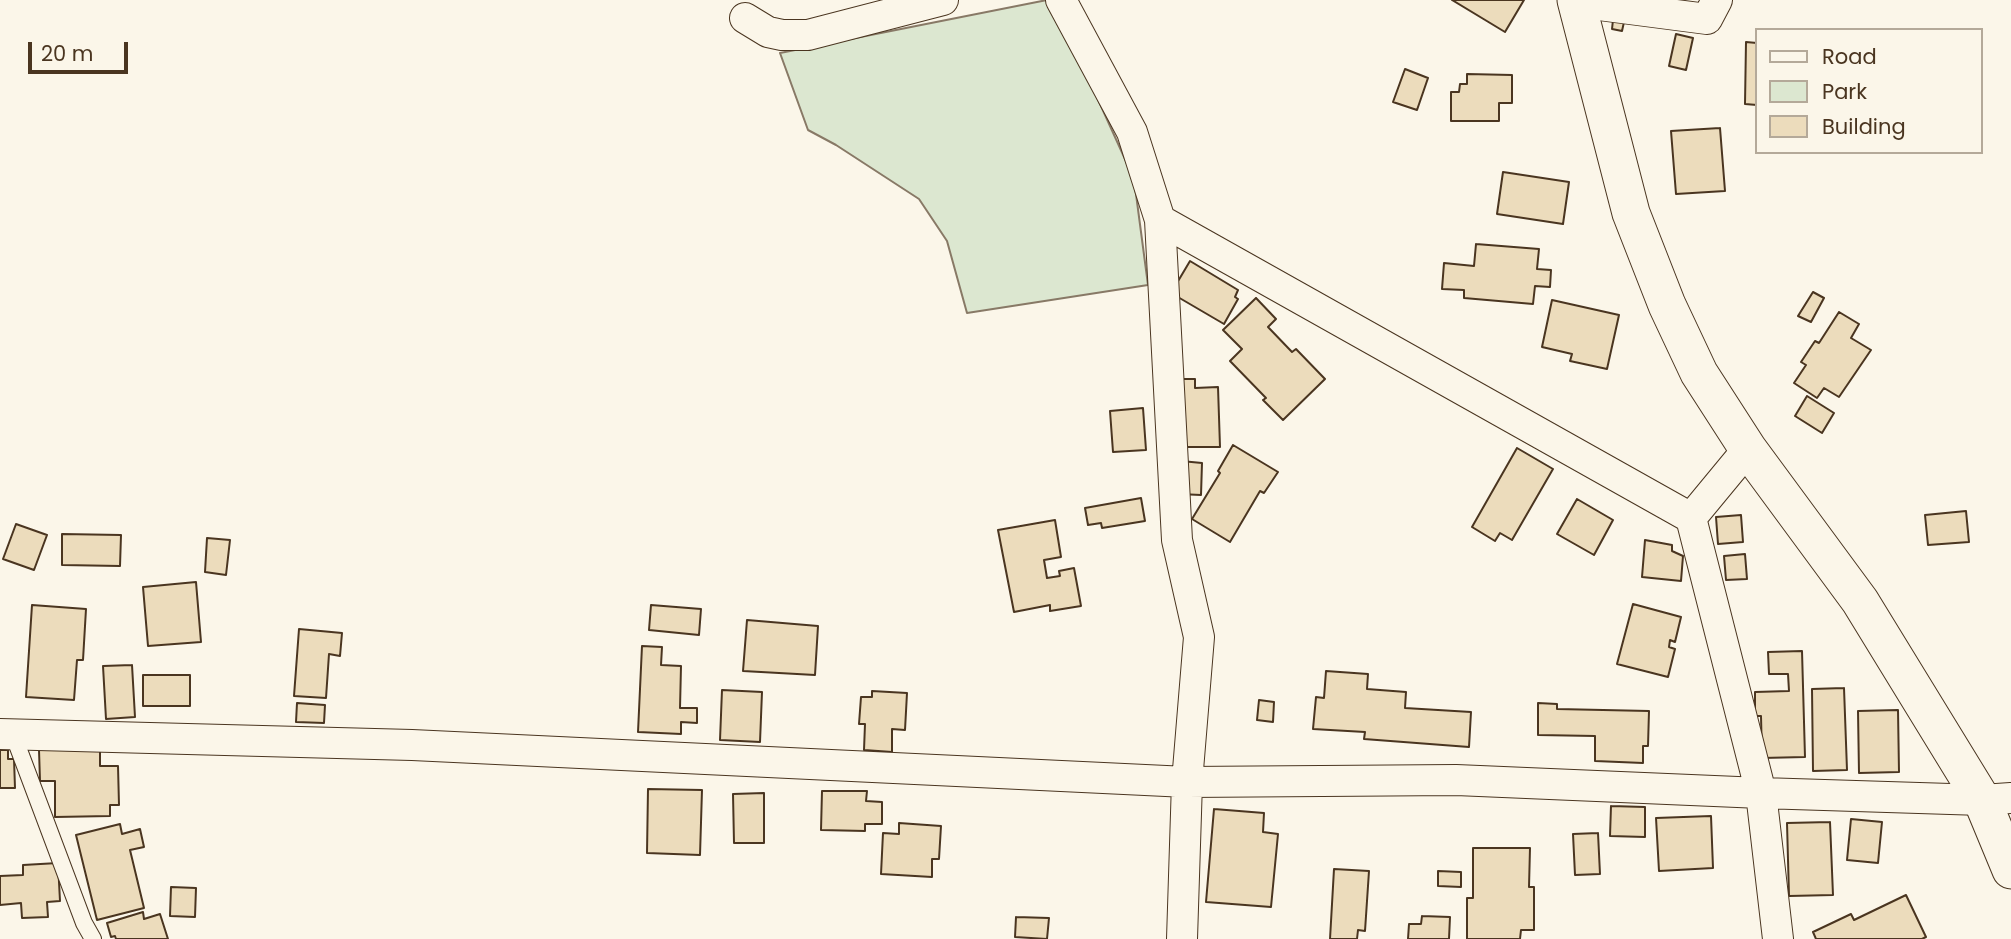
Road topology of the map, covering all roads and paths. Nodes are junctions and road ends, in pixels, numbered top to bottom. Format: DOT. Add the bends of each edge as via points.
graph roads {
  1 [pos="943,0"];
  2 [pos="1061,0"];
  3 [pos="1717,0"];
  4 [pos="1576,1"];
  5 [pos="746,18"];
  6 [pos="1160,220"];
  7 [pos="1748,449"];
  8 [pos="1690,518"];
  9 [pos="6,734"];
  10 [pos="1187,782"];
  11 [pos="1761,793"];
  12 [pos="1996,799"];
  13 [pos="2011,870"];
  14 [pos="93,939"];
  15 [pos="1182,939"];
  16 [pos="1778,939"];
  1 -- 5 [label="street" via="808,35 768,32"];
  2 -- 6 [label="street" via="1132,132"];
  3 -- 4 [label="street" via="1707,19"];
  4 -- 7 [label="street" via="1631,213 1699,373"];
  6 -- 8 [label="street"];
  6 -- 10 [label="street" via="1177,540 1199,637"];
  7 -- 8 [label="street"];
  7 -- 12 [label="street" via="1860,601"];
  8 -- 11 [label="street"];
  9 -- 10 [label="street" via="412,745"];
  9 -- 14 [label="lane"];
  10 -- 11 [label="street" via="1456,780"];
  10 -- 15 [label="street"];
  11 -- 12 [label="street"];
  11 -- 16 [label="street"];
  12 -- 13 [label="street"];
}
